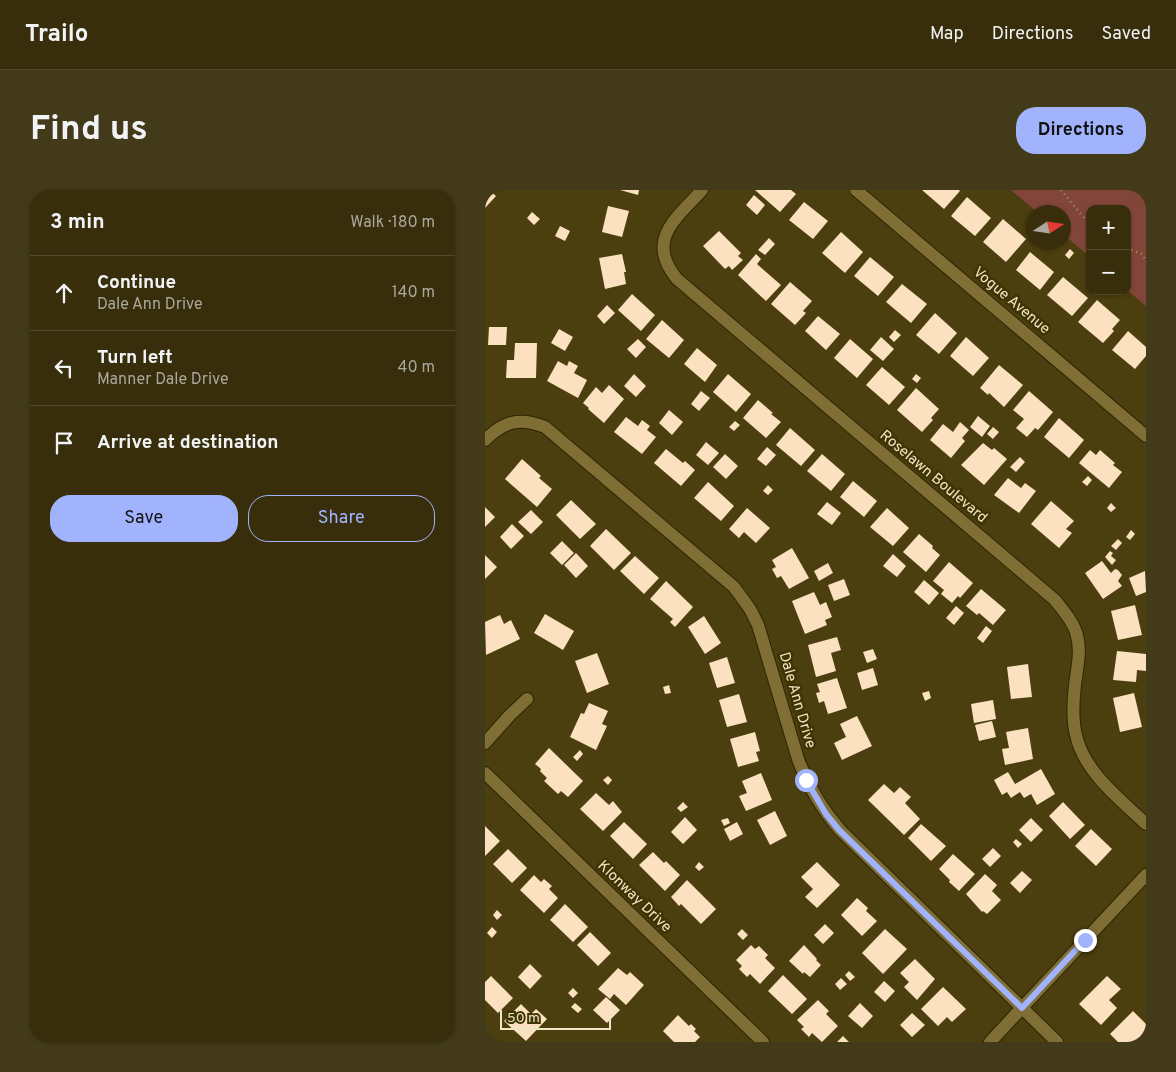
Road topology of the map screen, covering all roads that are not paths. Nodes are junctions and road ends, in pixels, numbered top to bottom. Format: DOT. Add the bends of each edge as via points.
graph roads {
  1 [pos="702,190"];
  2 [pos="856,190"];
  3 [pos="1146,436"];
  4 [pos="485,440"];
  5 [pos="527,699"];
  6 [pos="485,743"];
  7 [pos="485,773"];
  8 [pos="1146,824"];
  9 [pos="1146,875"];
  10 [pos="1022,1008"];
  11 [pos="763,1042"];
  12 [pos="990,1042"];
  13 [pos="1057,1042"];
  1 -- 8 [label="street, Roselawn Boulevard" via="667,230 664,255 670,270 1055,600 1065,612 1078,644 1072,710 1076,736 1084,757"];
  2 -- 3 [label="street, Vogue Avenue"];
  4 -- 10 [label="street, Dale Ann Drive" via="507,423 533,422 545,427 734,587 759,625 798,759 826,814"];
  5 -- 6 [label="street"];
  7 -- 11 [label="street, Klonway Drive"];
  9 -- 10 [label="street"];
  10 -- 12 [label="street"];
  10 -- 13 [label="street, Dale Ann Drive"];
}
